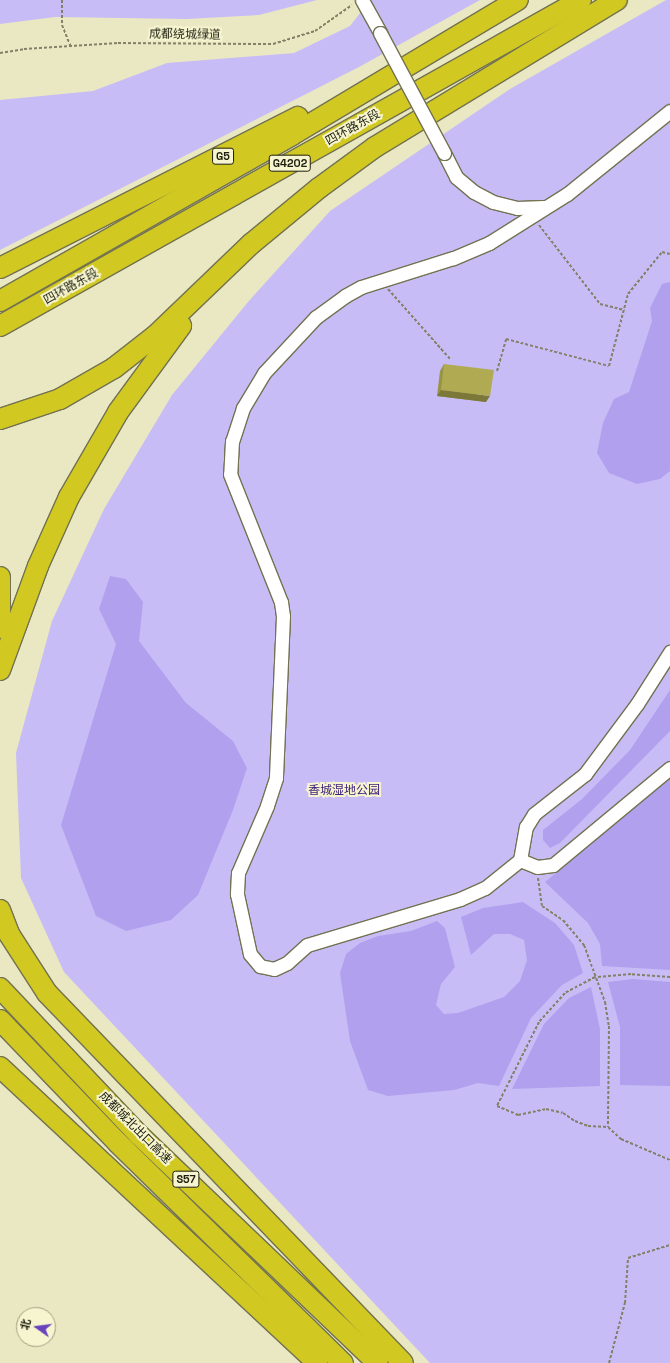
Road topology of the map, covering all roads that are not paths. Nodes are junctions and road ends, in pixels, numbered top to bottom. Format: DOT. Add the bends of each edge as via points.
graph roads {
  1 [pos="362,0"];
  2 [pos="518,0"];
  3 [pos="581,0"];
  4 [pos="617,0"];
  5 [pos="446,45"];
  6 [pos="670,111"];
  7 [pos="546,207"];
  8 [pos="289,214"];
  9 [pos="0,268"];
  10 [pos="0,301"];
  11 [pos="0,326"];
  12 [pos="0,419"];
  13 [pos="0,577"];
  14 [pos="0,628"];
  15 [pos="670,652"];
  16 [pos="0,670"];
  17 [pos="670,768"];
  18 [pos="520,860"];
  19 [pos="0,910"];
  20 [pos="0,988"];
  21 [pos="0,1020"];
  22 [pos="0,1067"];
  23 [pos="317,1363"];
  24 [pos="343,1363"];
  25 [pos="378,1363"];
  26 [pos="403,1363"];
  1 -- 7 [label="street, bridge" via="456,177 474,192 493,202 517,208"];
  2 -- 5 [label="highway, 四环路东段 / G5"];
  3 -- 11 [label="highway, 四环路东段 / G4202"];
  4 -- 8 [label="highway" via="375,147"];
  5 -- 9 [label="highway, G5"];
  5 -- 10 [label="highway, 四环路东段 / G4202"];
  6 -- 7 [label="street" via="567,194"];
  7 -- 18 [label="street" via="488,243 345,296 316,317 264,372 243,408 232,441 230,474 281,602 283,616 276,778 267,806 238,873 237,894 250,954 260,966 274,969 287,963 307,945 479,891"];
  8 -- 12 [label="highway" via="251,244 155,336 114,368 60,399"];
  8 -- 16 [label="highway" via="186,320 118,412 69,496"];
  13 -- 14 [label="highway"];
  15 -- 18 [label="street" via="637,704 584,774 534,814 526,827"];
  17 -- 18 [label="street" via="553,865 537,867"];
  19 -- 26 [label="highway" via="9,934 47,993"];
  20 -- 25 [label="highway, 成都城北出口高速 / S57" via="139,1135"];
  21 -- 24 [label="highway, 成都城北出口高速 / S57" via="118,1143"];
  22 -- 23 [label="highway"];
}
